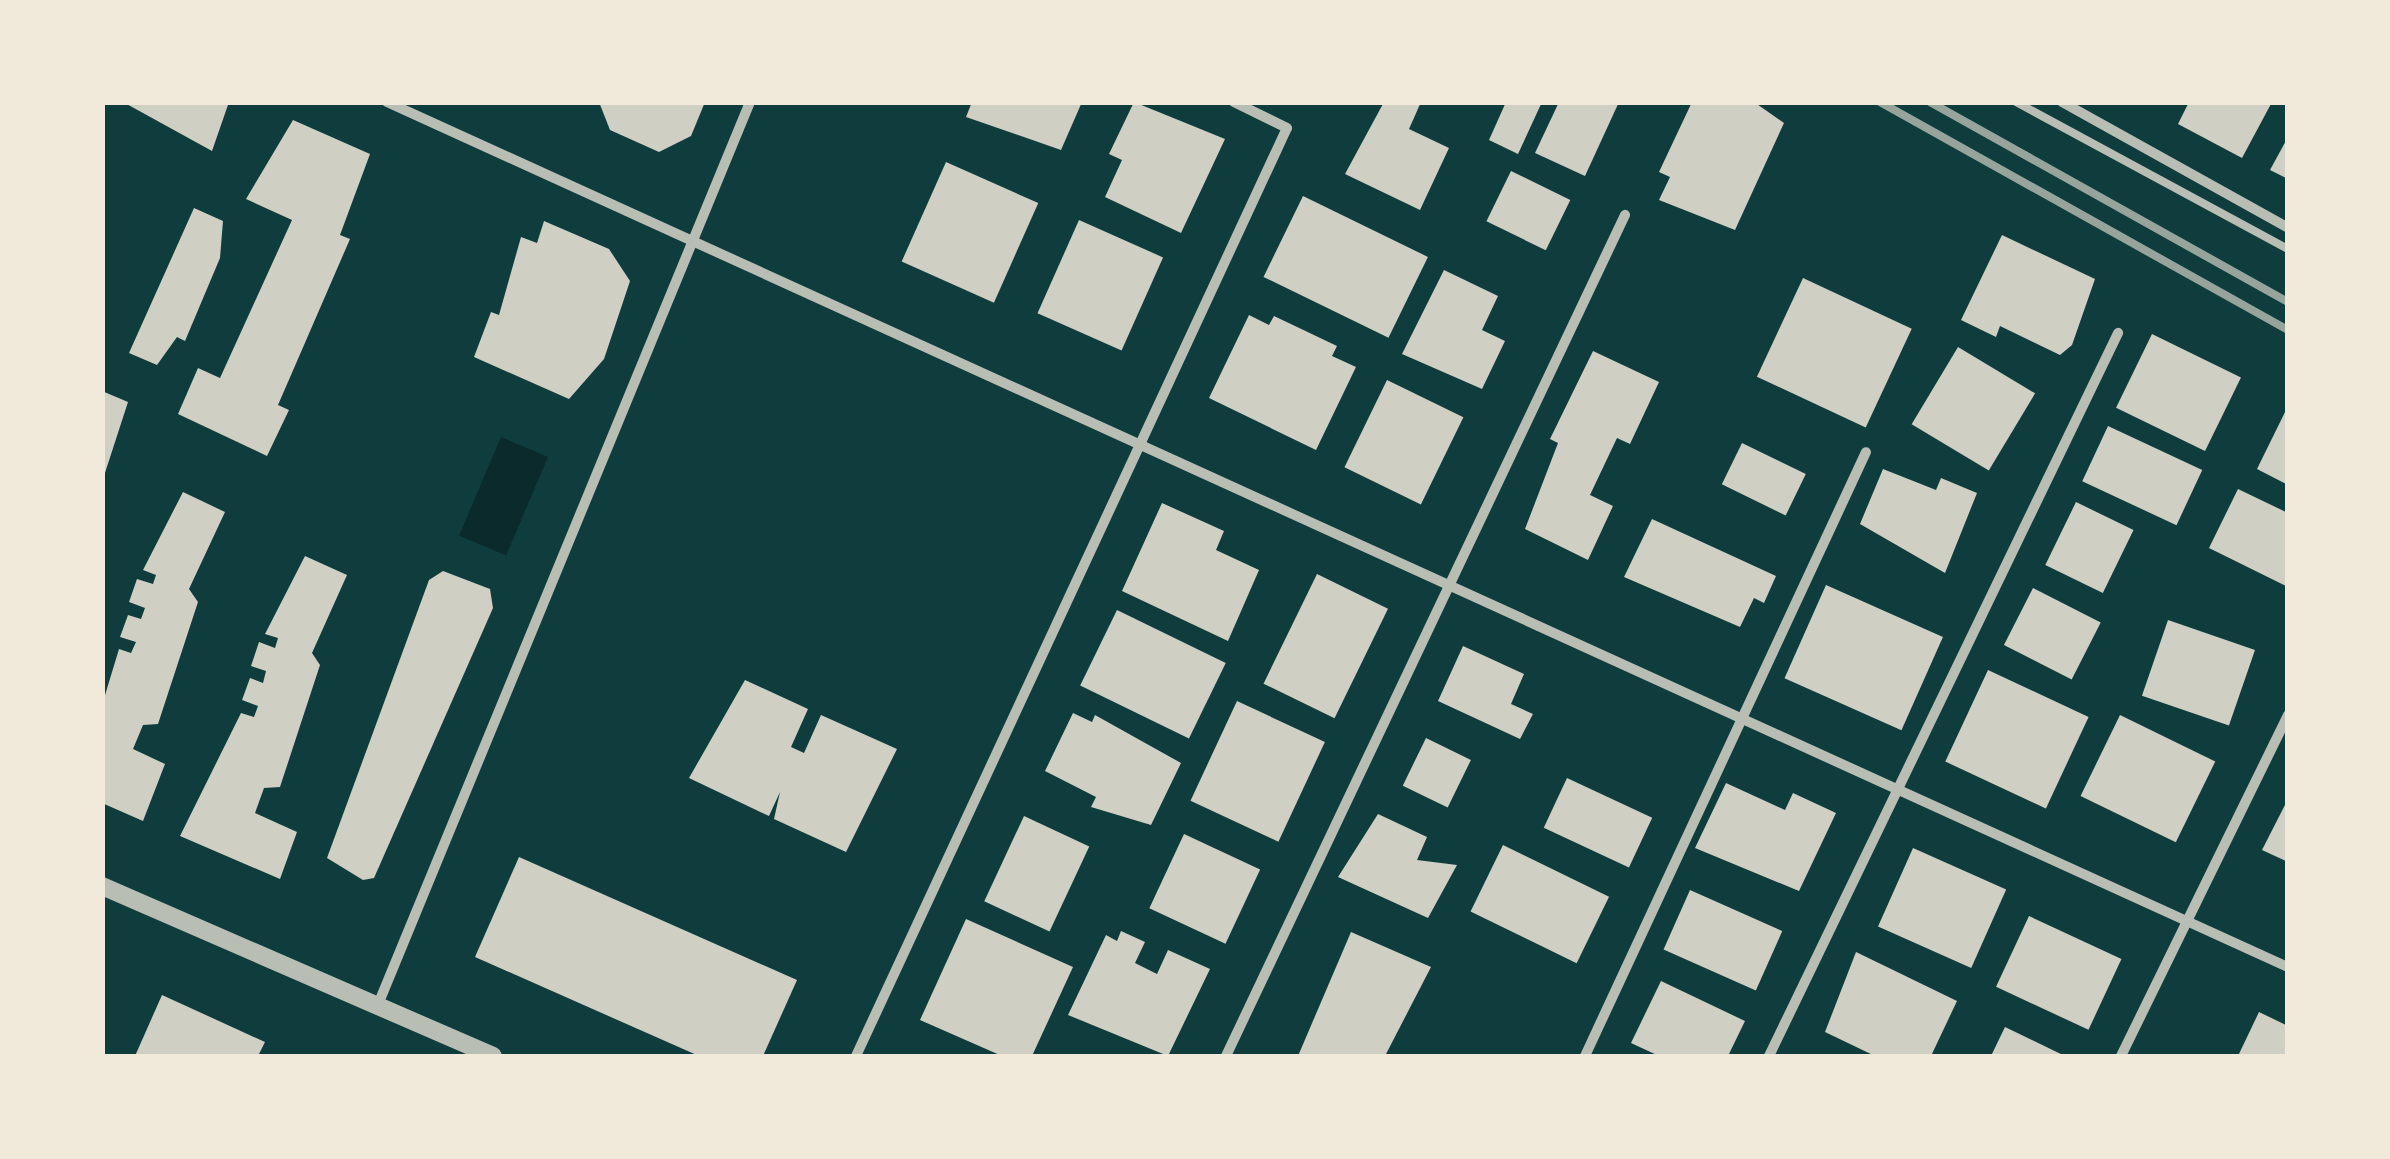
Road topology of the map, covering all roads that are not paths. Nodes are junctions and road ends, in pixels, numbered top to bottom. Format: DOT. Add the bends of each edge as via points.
graph roads {
  1 [pos="387,102"];
  2 [pos="750,102"];
  3 [pos="1234,102"];
  4 [pos="2016,102"];
  5 [pos="2062,102"];
  6 [pos="1625,215"];
  7 [pos="2288,228"];
  8 [pos="691,242"];
  9 [pos="2288,248"];
  10 [pos="2118,332"];
  11 [pos="1142,445"];
  12 [pos="1866,452"];
  13 [pos="1451,583"];
  14 [pos="2288,715"];
  15 [pos="1746,719"];
  16 [pos="1896,790"];
  17 [pos="102,886"];
  18 [pos="2188,918"];
  19 [pos="2288,966"];
  20 [pos="377,1007"];
  21 [pos="494,1056"];
  22 [pos="856,1056"];
  23 [pos="1226,1056"];
  24 [pos="1585,1056"];
  25 [pos="1769,1056"];
  26 [pos="2120,1056"];
  1 -- 8 [label="street"];
  2 -- 8 [label="street"];
  3 -- 11 [label="street" via="1287,128"];
  4 -- 9 [label="lane"];
  5 -- 7 [label="street"];
  6 -- 13 [label="street"];
  8 -- 11 [label="street"];
  8 -- 20 [label="street"];
  10 -- 16 [label="street"];
  11 -- 13 [label="street"];
  11 -- 22 [label="street"];
  12 -- 15 [label="street"];
  13 -- 15 [label="street"];
  13 -- 23 [label="street"];
  14 -- 18 [label="street"];
  15 -- 16 [label="street"];
  15 -- 24 [label="street"];
  16 -- 18 [label="street"];
  16 -- 25 [label="street"];
  17 -- 20 [label="street"];
  18 -- 19 [label="street"];
  18 -- 26 [label="street"];
  20 -- 21 [label="street"];
}
